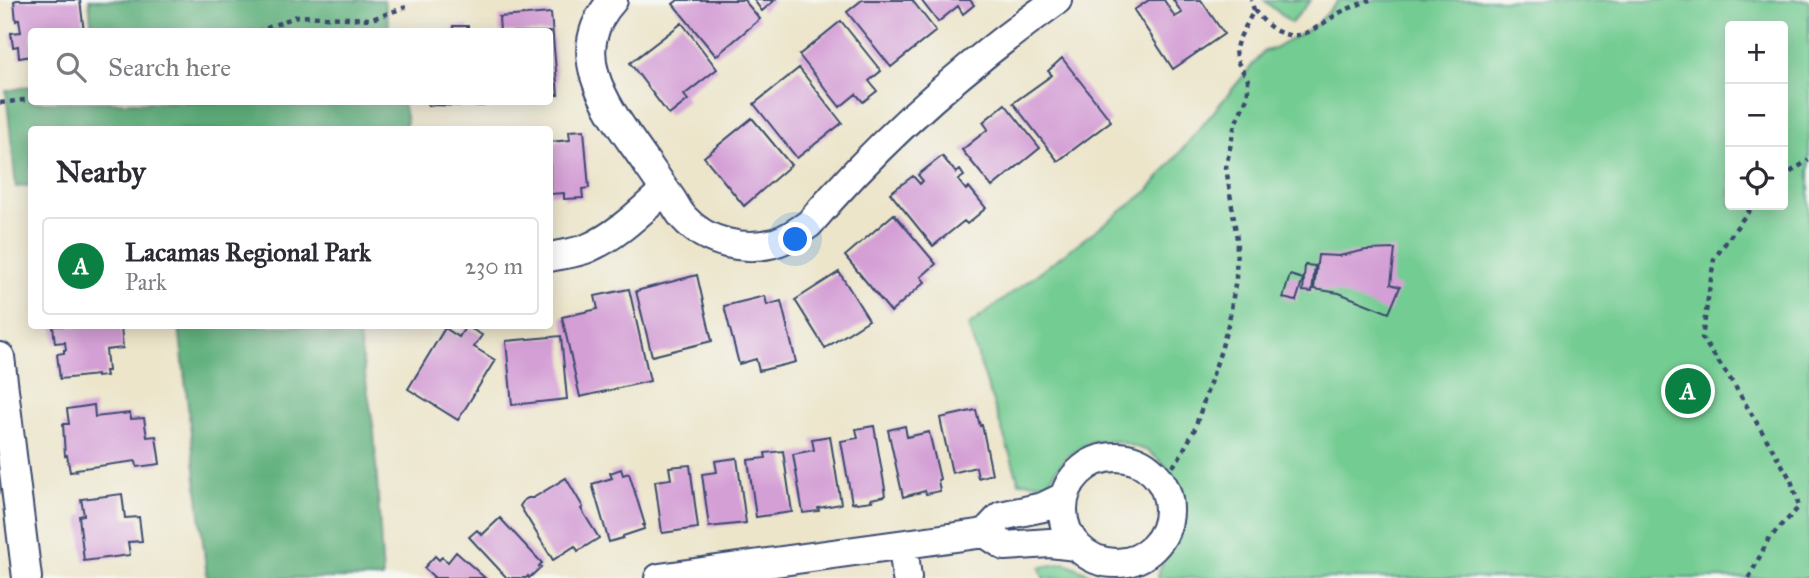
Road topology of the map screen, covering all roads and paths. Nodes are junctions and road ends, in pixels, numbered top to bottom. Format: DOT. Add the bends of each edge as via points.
graph roads {
  1 [pos="613,0"];
  2 [pos="1057,0"];
  3 [pos="1251,0"];
  4 [pos="1370,0"];
  5 [pos="406,8"];
  6 [pos="1254,10"];
  7 [pos="267,28"];
  8 [pos="28,100"];
  9 [pos="0,103"];
  10 [pos="1809,160"];
  11 [pos="1788,175"];
  12 [pos="665,190"];
  13 [pos="1750,210"];
  14 [pos="553,256"];
  15 [pos="0,357"];
  16 [pos="1161,483"];
  17 [pos="1065,498"];
  18 [pos="9,504"];
  19 [pos="985,533"];
  20 [pos="903,545"];
  21 [pos="1076,546"];
  22 [pos="1125,570"];
  23 [pos="27,578"];
  24 [pos="659,578"];
  25 [pos="907,578"];
  26 [pos="1749,578"];
  1 -- 12 [label="street" via="595,27 591,54 595,82 607,107"];
  2 -- 12 [label="street" via="923,107 794,235 758,246 726,244 684,219"];
  3 -- 6 [label="path"];
  4 -- 6 [label="path" via="1292,36 1270,27"];
  5 -- 7 [label="path" via="372,19 298,16"];
  6 -- 16 [label="path" via="1235,51 1248,90 1226,167 1237,239 1228,321 1194,431"];
  8 -- 9 [label="path"];
  10 -- 11 [label="path"];
  12 -- 14 [label="street" via="605,240"];
  13 -- 26 [label="path" via="1714,259 1702,338 1791,480 1799,507 1768,540"];
  15 -- 18 [label="street"];
  16 -- 17 [label="street" via="1138,463 1108,458 1080,471"];
  16 -- 22 [label="street" via="1168,513 1163,533"];
  17 -- 19 [label="street" via="1001,516"];
  17 -- 21 [label="street" via="1065,523"];
  18 -- 23 [label="street"];
  19 -- 20 [label="street"];
  19 -- 21 [label="street" via="1005,546"];
  20 -- 24 [label="street"];
  20 -- 25 [label="street"];
  21 -- 22 [label="street"];
}
